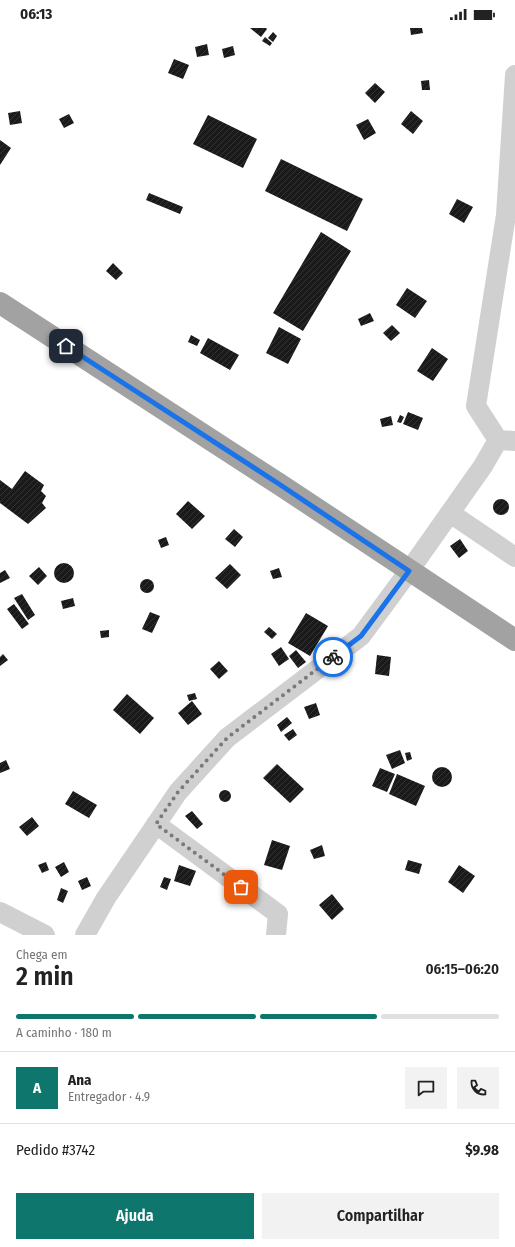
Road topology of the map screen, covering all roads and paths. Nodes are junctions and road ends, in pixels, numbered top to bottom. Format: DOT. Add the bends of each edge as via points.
graph roads {
  1 [pos="515,75"];
  2 [pos="0,303"];
  3 [pos="507,440"];
  4 [pos="450,513"];
  5 [pos="515,557"];
  6 [pos="409,571"];
  7 [pos="515,640"];
  8 [pos="156,824"];
  9 [pos="0,912"];
  10 [pos="45,935"];
  11 [pos="85,935"];
  12 [pos="276,935"];
  1 -- 3 [label="street" via="506,215 476,406"];
  2 -- 6 [label="highway"];
  3 -- 4 [label="street" via="483,466"];
  4 -- 5 [label="street"];
  4 -- 6 [label="street"];
  6 -- 7 [label="highway"];
  6 -- 8 [label="street" via="361,636 227,738 178,792"];
  8 -- 11 [label="street" via="106,898"];
  8 -- 12 [label="street" via="278,914"];
  9 -- 10 [label="street"];
}
